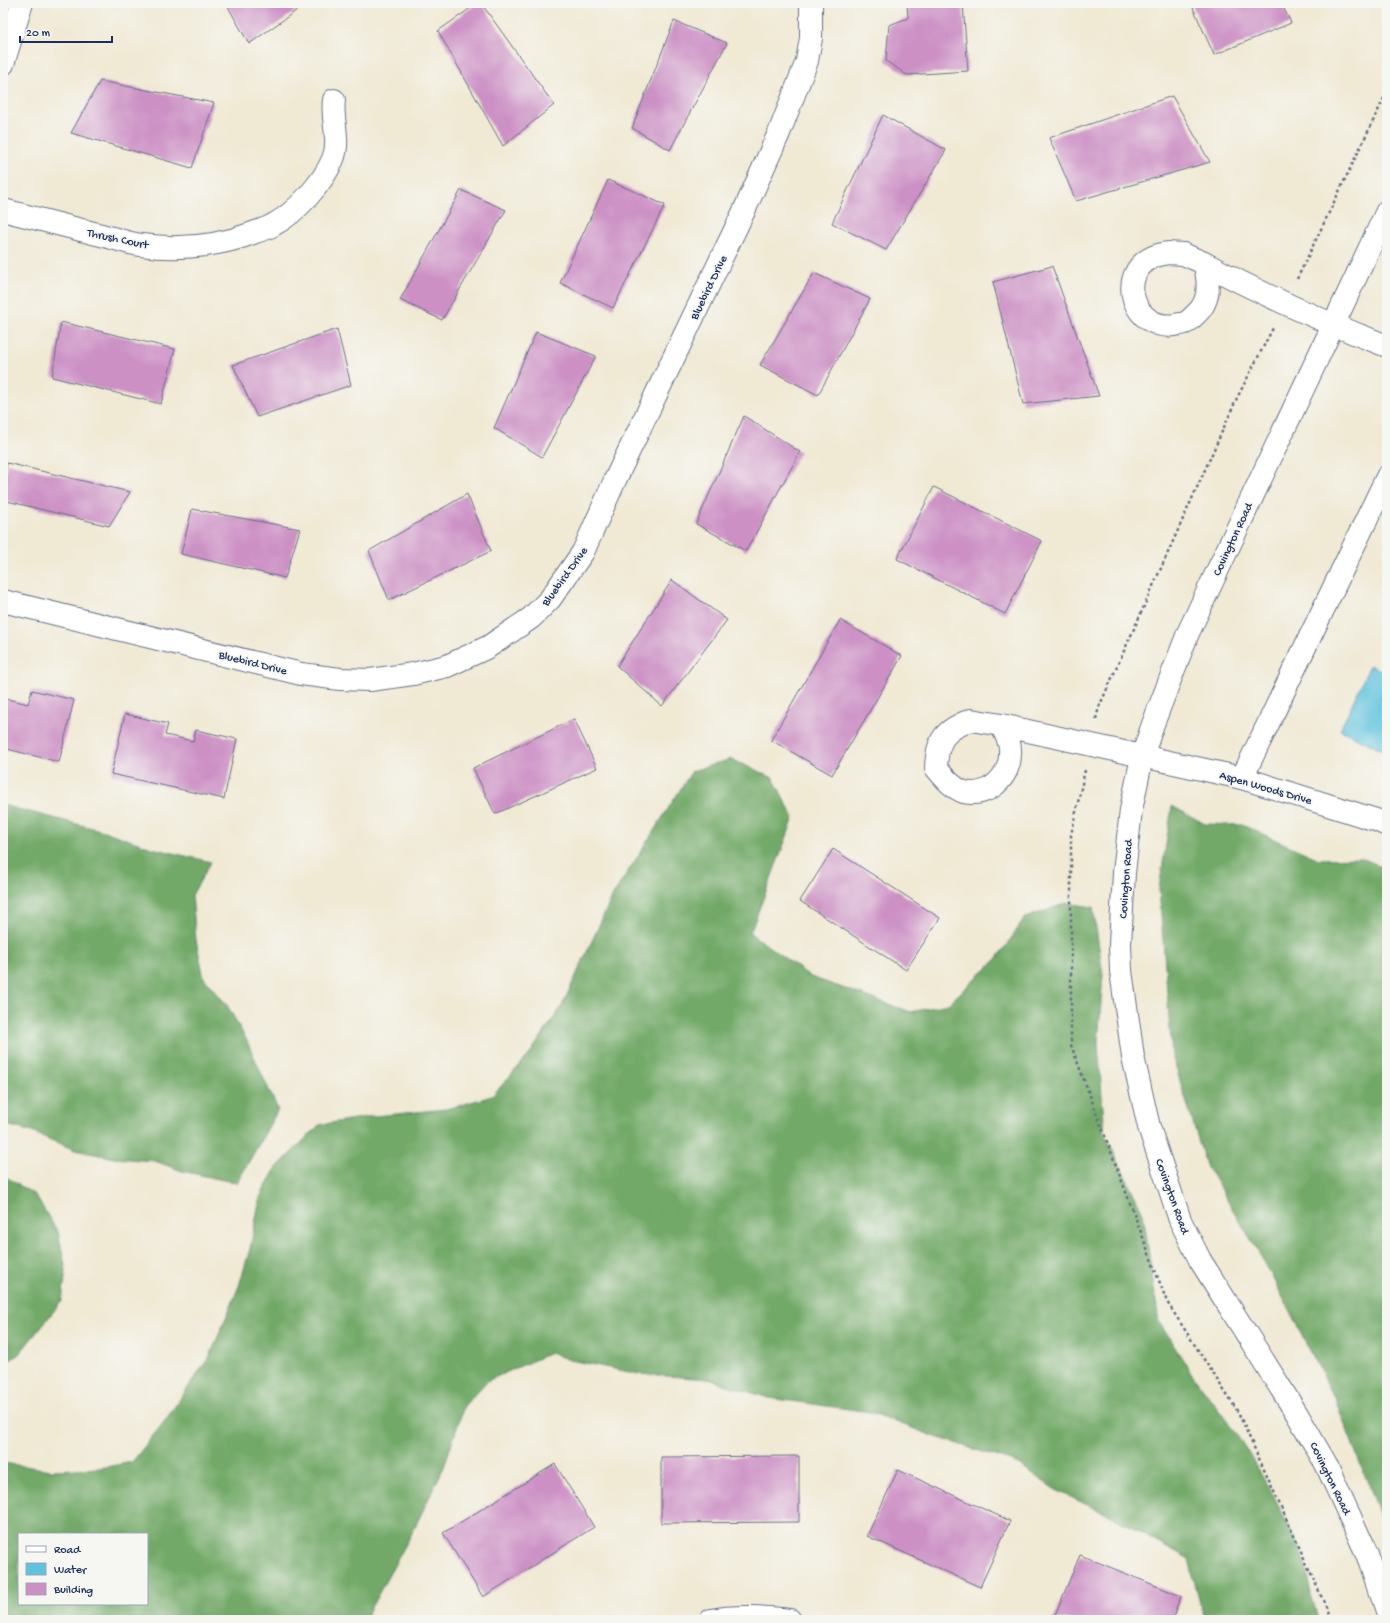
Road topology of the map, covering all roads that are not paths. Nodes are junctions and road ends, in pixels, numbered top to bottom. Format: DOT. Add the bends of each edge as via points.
graph roads {
  1 [pos="22,3"];
  2 [pos="811,3"];
  3 [pos="3,64"];
  4 [pos="334,100"];
  5 [pos="3,210"];
  6 [pos="1387,211"];
  7 [pos="1204,263"];
  8 [pos="1333,326"];
  9 [pos="1387,346"];
  10 [pos="1387,477"];
  11 [pos="3,601"];
  12 [pos="1001,725"];
  13 [pos="1142,757"];
  14 [pos="1242,778"];
  15 [pos="1387,825"];
  16 [pos="1387,1614"];
  17 [pos="711,1620"];
  18 [pos="790,1620"];
  1 -- 3 [label="street"];
  2 -- 11 [label="street, Bluebird Drive" via="811,38 807,61 779,133 744,211 583,552 550,598 531,618 488,647 447,666 370,680 301,674"];
  4 -- 5 [label="street, Thrush Court" via="332,110 336,146 333,158 322,178 300,205 273,225 233,240 179,248 140,245"];
  6 -- 8 [label="street, Covington Road"];
  7 -- 8 [label="street"];
  8 -- 9 [label="street"];
  8 -- 13 [label="street, Covington Road" via="1188,633"];
  10 -- 14 [label="street"];
  12 -- 13 [label="street"];
  13 -- 14 [label="street, Aspen Woods Drive"];
  13 -- 16 [label="street, Covington Road" via="1131,810 1120,944 1121,971 1133,1057 1149,1127 1180,1220 1200,1260 1326,1464 1366,1554"];
  14 -- 15 [label="street, Aspen Woods Drive"];
  17 -- 18 [label="street" via="754,1616"];
}
